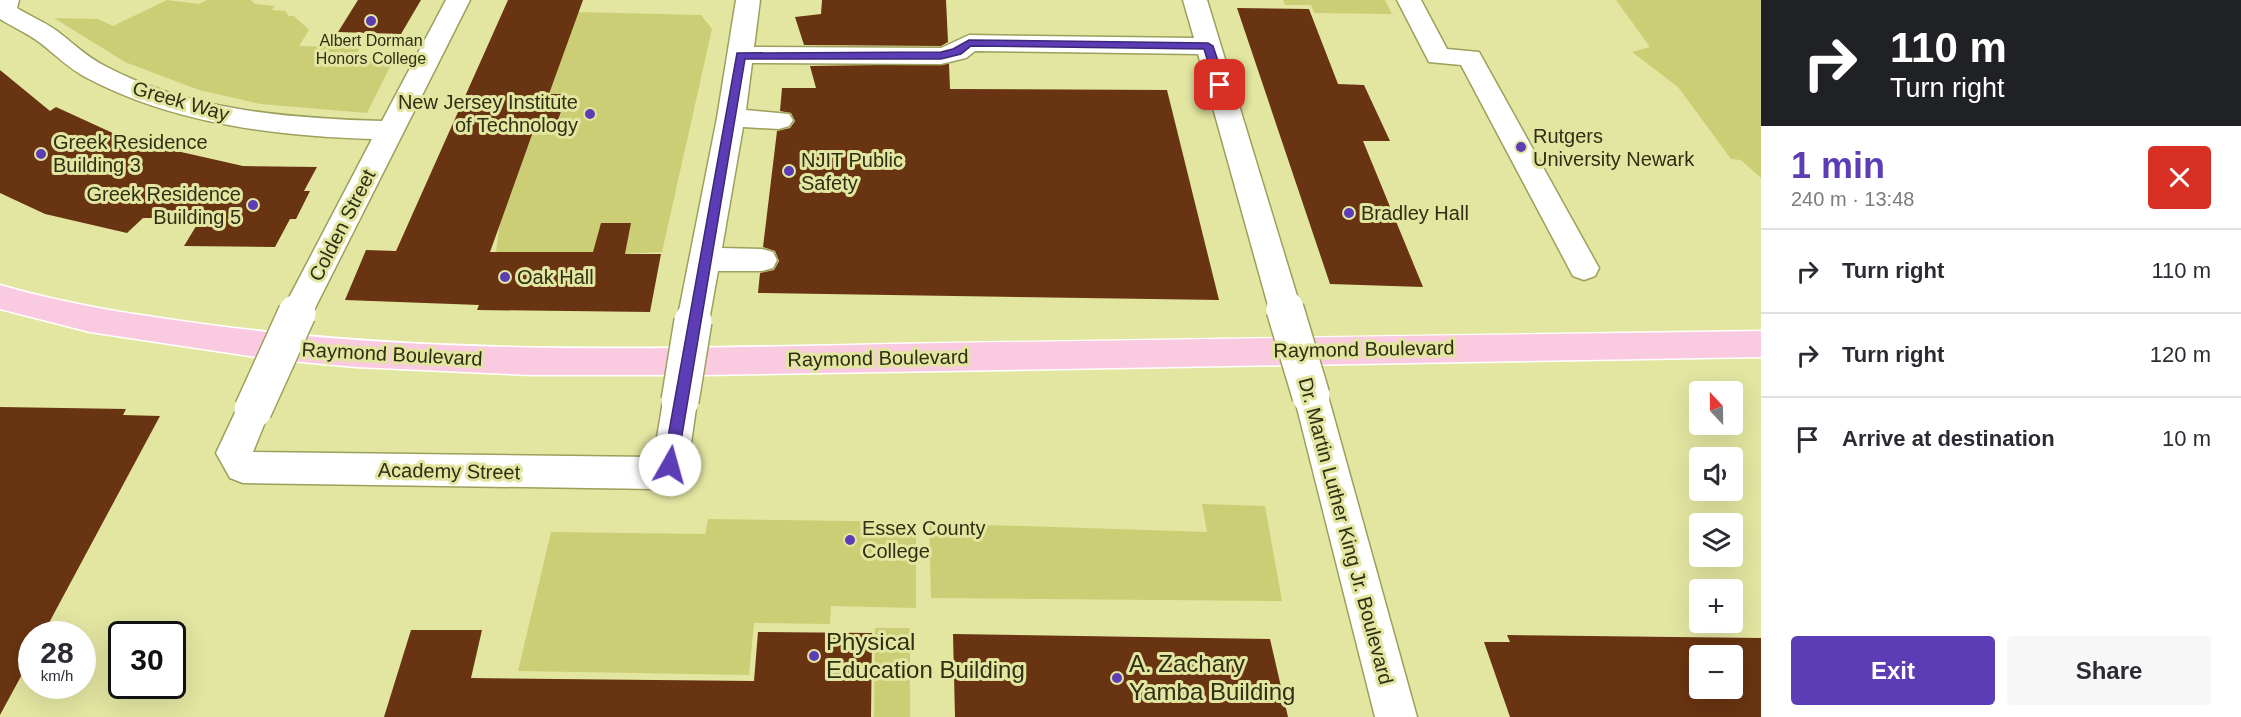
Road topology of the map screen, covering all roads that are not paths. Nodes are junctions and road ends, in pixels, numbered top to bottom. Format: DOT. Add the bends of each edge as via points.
graph roads {
  1 [pos="7,0"];
  2 [pos="458,0"];
  3 [pos="748,0"];
  4 [pos="1195,0"];
  5 [pos="1409,0"];
  6 [pos="1208,46"];
  7 [pos="740,55"];
  8 [pos="731,118"];
  9 [pos="779,120"];
  10 [pos="390,131"];
  11 [pos="704,259"];
  12 [pos="762,260"];
  13 [pos="1584,268"];
  14 [pos="0,297"];
  15 [pos="1761,344"];
  16 [pos="234,453"];
  17 [pos="1396,717"];
  1 -- 10 [label="street, Greek Way" via="6,12 45,35 73,58 164,100 254,121"];
  2 -- 10 [label="street, Colden Street"];
  3 -- 7 [label="street"];
  4 -- 6 [label="street, Dr. Martin Luther King Jr. Boulevard"];
  5 -- 13 [label="street" via="1438,56 1470,58"];
  6 -- 7 [label="street" via="969,43 957,52 941,56"];
  6 -- 17 [label="street, Dr. Martin Luther King Jr. Boulevard, bridge" via="1311,396"];
  7 -- 8 [label="street"];
  8 -- 9 [label="street"];
  8 -- 11 [label="street"];
  10 -- 16 [label="street, Colden Street, bridge" via="297,313"];
  11 -- 12 [label="street"];
  11 -- 16 [label="street, Academy Street, bridge" via="670,465 655,473 243,467"];
  14 -- 15 [label="main road, Raymond Boulevard" via="103,322 234,342 466,360 626,363"];
}
